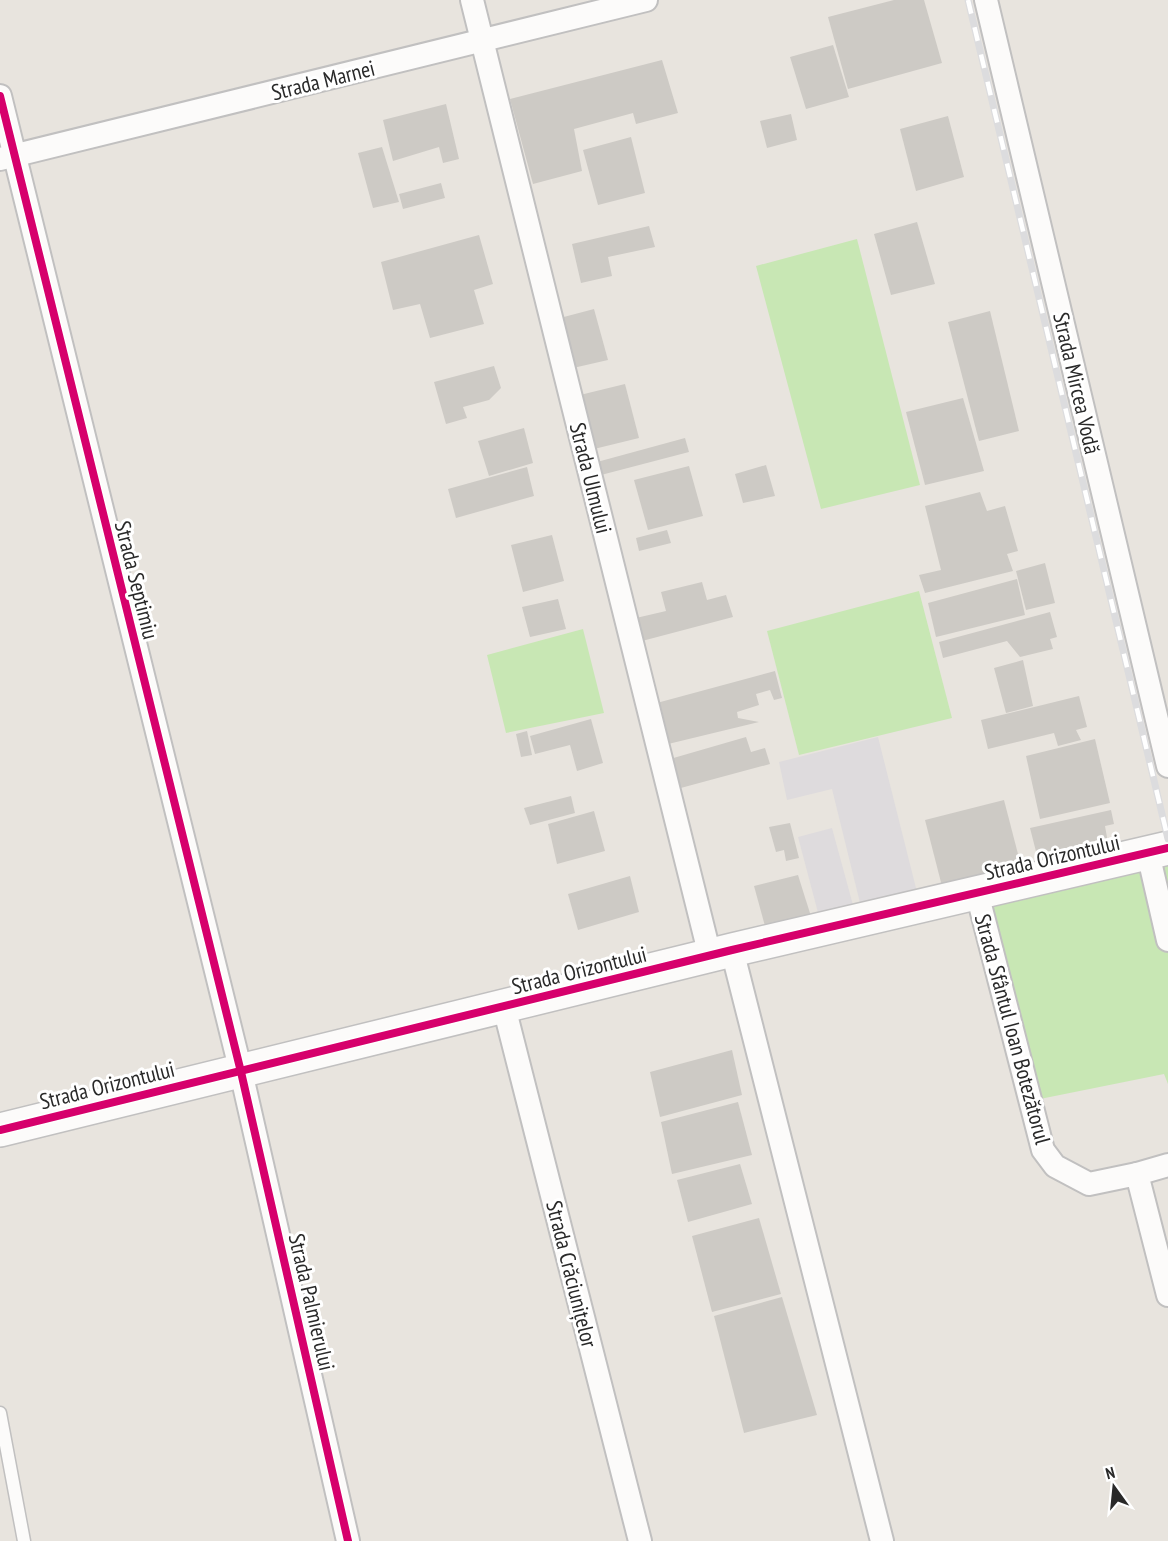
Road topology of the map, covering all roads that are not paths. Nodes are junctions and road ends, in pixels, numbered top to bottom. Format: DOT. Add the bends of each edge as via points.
graph roads {
  1 [pos="472,0"];
  2 [pos="645,0"];
  3 [pos="986,0"];
  4 [pos="482,41"];
  5 [pos="0,96"];
  6 [pos="7,157"];
  7 [pos="1168,766"];
  8 [pos="1158,850"];
  9 [pos="978,893"];
  10 [pos="1168,940"];
  11 [pos="721,953"];
  12 [pos="504,1007"];
  13 [pos="241,1072"];
  14 [pos="0,1130"];
  15 [pos="1168,1165"];
  16 [pos="1137,1174"];
  17 [pos="1168,1295"];
  18 [pos="0,1413"];
  19 [pos="24,1541"];
  20 [pos="348,1541"];
  21 [pos="640,1541"];
  22 [pos="882,1541"];
  1 -- 4 [label="street, Strada Ulmului"];
  2 -- 4 [label="street, Strada Marnei"];
  3 -- 7 [label="street, Strada Mircea Vodă"];
  4 -- 6 [label="street, Strada Marnei"];
  4 -- 11 [label="street, Strada Ulmului"];
  5 -- 6 [label="street, Strada Septimiu"];
  6 -- 13 [label="street, Strada Septimiu"];
  8 -- 9 [label="street, Strada Orizontului"];
  8 -- 10 [label="street"];
  9 -- 11 [label="street, Strada Orizontului"];
  9 -- 16 [label="street, Strada Sfântul Ioan Botezătorul" via="1043,1150 1055,1166 1089,1184"];
  11 -- 12 [label="street, Strada Orizontului"];
  11 -- 22 [label="street, Strada Ulmului"];
  12 -- 13 [label="street, Strada Orizontului"];
  12 -- 21 [label="street, Strada Crăciunițelor"];
  13 -- 14 [label="street, Strada Orizontului"];
  13 -- 20 [label="street, Strada Palmierului"];
  15 -- 16 [label="street, Strada Sfântul Ioan Botezătorul"];
  16 -- 17 [label="street"];
  18 -- 19 [label="lane"];
}
